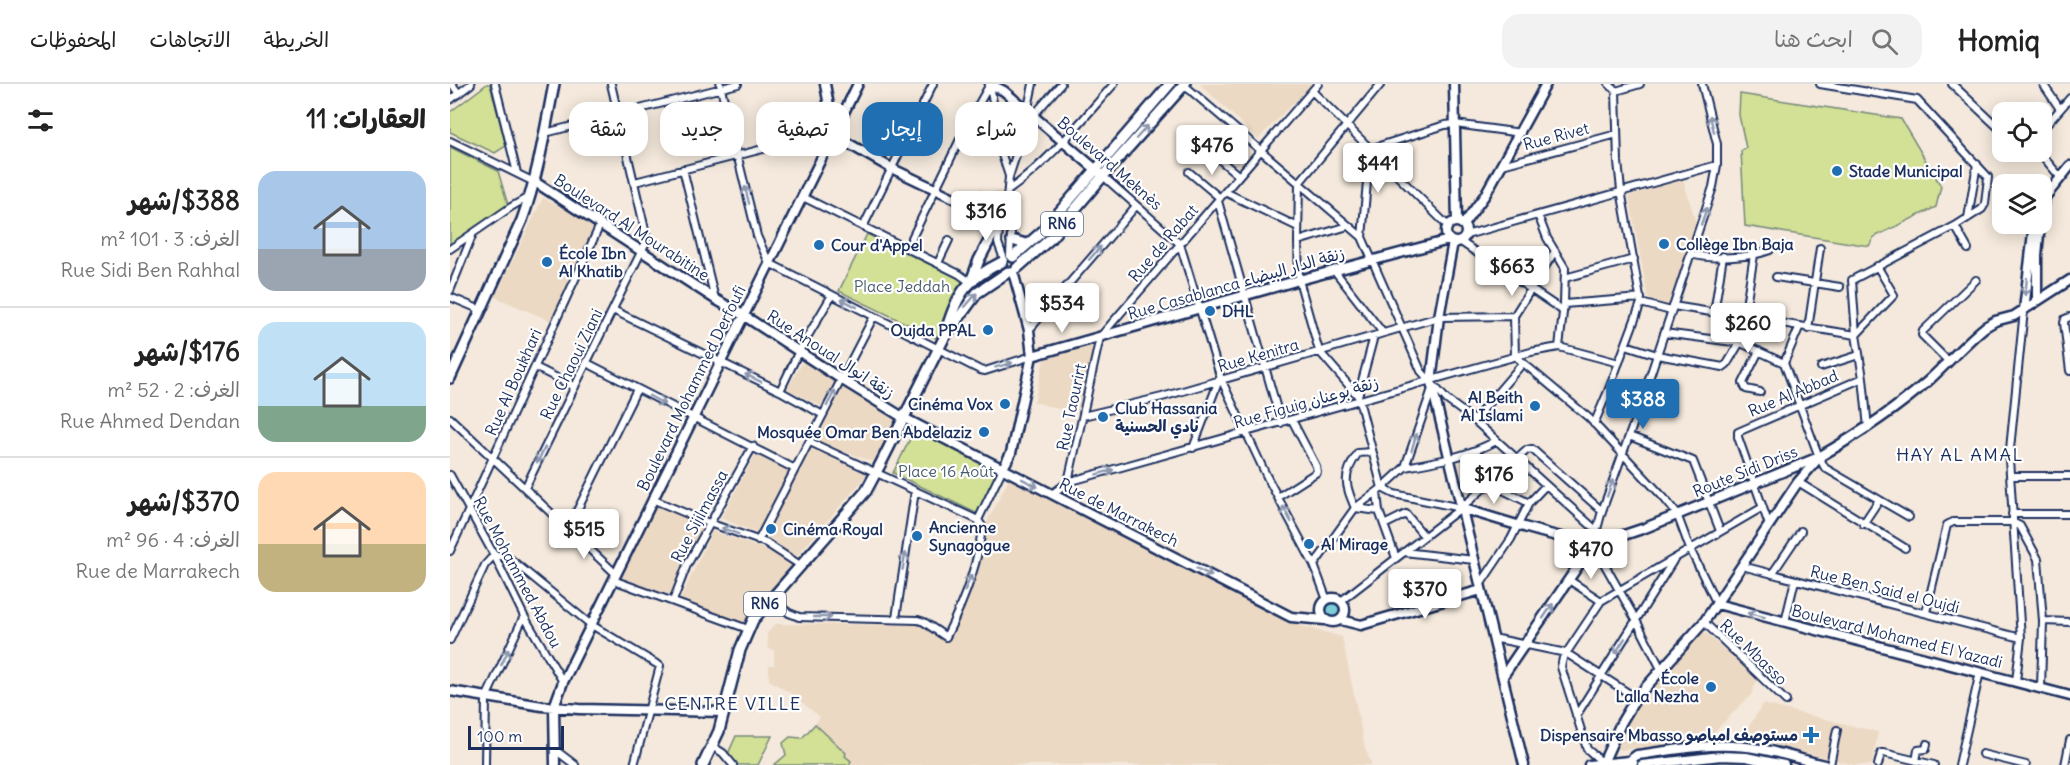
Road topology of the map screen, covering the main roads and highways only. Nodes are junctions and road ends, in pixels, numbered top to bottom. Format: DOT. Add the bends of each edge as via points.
graph roads {
  1 [pos="554,84"];
  2 [pos="1170,84"];
  3 [pos="1184,84"];
  4 [pos="1099,172"];
  5 [pos="1000,220"];
  6 [pos="1012,240"];
  7 [pos="1026,244"];
  8 [pos="1007,258"];
  9 [pos="1013,270"];
  10 [pos="971,280"];
  11 [pos="944,338"];
  12 [pos="450,378"];
  13 [pos="703,765"];
  1 -- 12 [label="main road" via="531,196"];
  2 -- 4 [label="main road, RN6"];
  4 -- 3 [label="main road, RN6, one-way"];
  4 -- 7 [label="main road, RN6"];
  4 -- 9 [label="main road, RN6" via="1042,247"];
  5 -- 10 [label="main road"];
  6 -- 7 [label="main road"];
  7 -- 8 [label="main road, RN6"];
  8 -- 9 [label="main road" via="1004,269"];
  8 -- 9 [label="main road" via="1018,262"];
  8 -- 10 [label="main road, RN6"];
  11 -- 9 [label="main road, RN6, one-way" via="978,293"];
  10 -- 11 [label="main road, RN6"];
  11 -- 13 [label="main road, RN6" via="877,472 859,499 753,620 725,712"];
}
